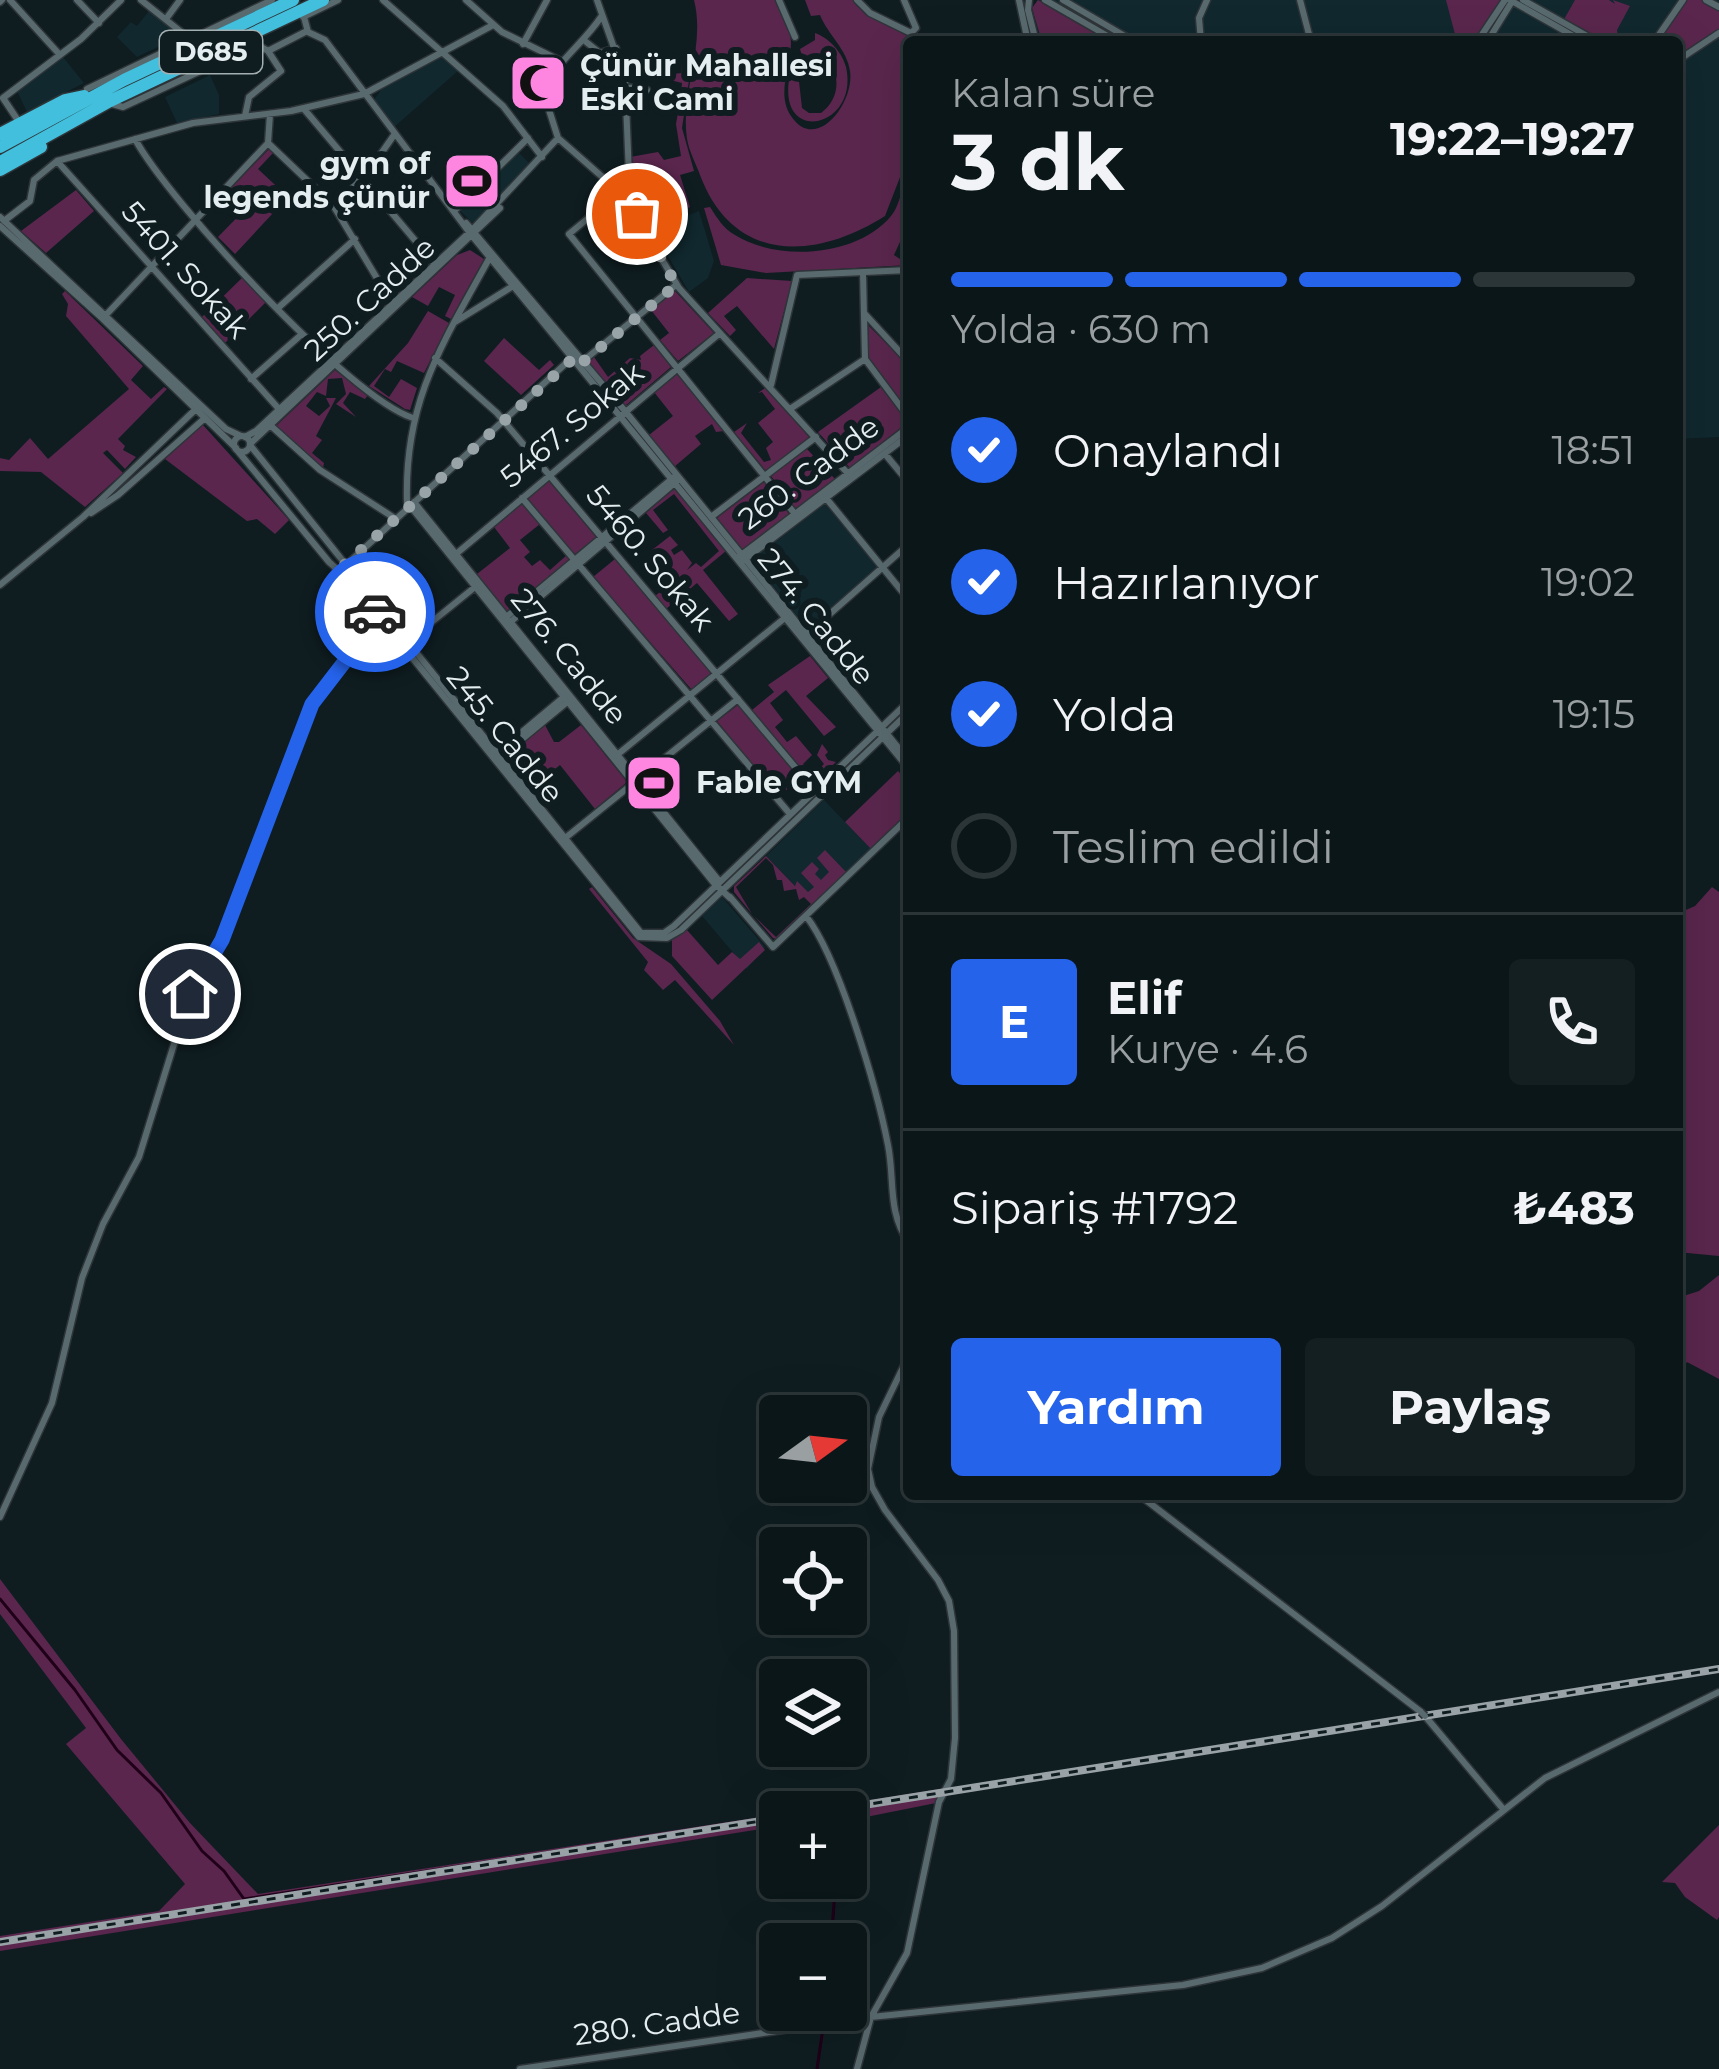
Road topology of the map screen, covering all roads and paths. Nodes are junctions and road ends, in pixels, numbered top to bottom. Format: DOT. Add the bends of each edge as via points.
graph roads {
  1 [pos="77,0"];
  2 [pos="121,0"];
  3 [pos="141,0"];
  4 [pos="180,0"];
  5 [pos="322,0"];
  6 [pos="338,0"];
  7 [pos="383,0"];
  8 [pos="466,0"];
  9 [pos="547,0"];
  10 [pos="597,0"];
  11 [pos="779,0"];
  12 [pos="857,0"];
  13 [pos="904,0"];
  14 [pos="1019,0"];
  15 [pos="1029,0"];
  16 [pos="1045,0"];
  17 [pos="1207,0"];
  18 [pos="1300,0"];
  19 [pos="1510,0"];
  20 [pos="1523,0"];
  21 [pos="1683,0"];
  22 [pos="1706,0"];
  23 [pos="4,1"];
  24 [pos="267,1"];
  25 [pos="1059,2"];
  26 [pos="1719,8"];
  27 [pos="300,9"];
  28 [pos="601,17"];
  29 [pos="166,20"];
  30 [pos="99,23"];
  31 [pos="493,25"];
  32 [pos="1495,30"];
  33 [pos="308,31"];
  34 [pos="1719,33"];
  35 [pos="1030,36"];
  36 [pos="1031,36"];
  37 [pos="1109,36"];
  38 [pos="1124,36"];
  39 [pos="1201,36"];
  40 [pos="1310,36"];
  41 [pos="1483,36"];
  42 [pos="1491,36"];
  43 [pos="1496,36"];
  44 [pos="1573,36"];
  45 [pos="1587,36"];
  46 [pos="1658,36"];
  47 [pos="794,37"];
  48 [pos="190,39"];
  49 [pos="248,39"];
  50 [pos="208,40"];
  51 [pos="585,40"];
  52 [pos="523,44"];
  53 [pos="616,48"];
  54 [pos="268,51"];
  55 [pos="444,53"];
  56 [pos="60,55"];
  57 [pos="1683,57"];
  58 [pos="561,61"];
  59 [pos="139,64"];
  60 [pos="626,87"];
  61 [pos="647,90"];
  62 [pos="364,94"];
  63 [pos="99,97"];
  64 [pos="3,98"];
  65 [pos="304,109"];
  66 [pos="269,114"];
  67 [pos="245,116"];
  68 [pos="20,123"];
  69 [pos="0,134"];
  70 [pos="394,135"];
  71 [pos="528,138"];
  72 [pos="558,138"];
  73 [pos="135,139"];
  74 [pos="268,143"];
  75 [pos="0,147"];
  76 [pos="542,157"];
  77 [pos="57,161"];
  78 [pos="0,169"];
  79 [pos="362,176"];
  80 [pos="622,194"];
  81 [pos="333,205"];
  82 [pos="456,214"];
  83 [pos="196,219"];
  84 [pos="1,221"];
  85 [pos="473,232"];
  86 [pos="355,239"];
  87 [pos="461,246"];
  88 [pos="487,254"];
  89 [pos="435,264"];
  90 [pos="150,268"];
  91 [pos="903,270"];
  92 [pos="863,272"];
  93 [pos="676,285"];
  94 [pos="513,286"];
  95 [pos="398,302"];
  96 [pos="278,308"];
  97 [pos="864,313"];
  98 [pos="105,316"];
  99 [pos="636,317"];
  100 [pos="453,322"];
  101 [pos="720,333"];
  102 [pos="302,334"];
  103 [pos="903,355"];
  104 [pos="578,357"];
  105 [pos="435,358"];
  106 [pos="865,359"];
  107 [pos="332,363"];
  108 [pos="678,368"];
  109 [pos="251,379"];
  110 [pos="770,387"];
  111 [pos="198,407"];
  112 [pos="279,409"];
  113 [pos="790,409"];
  114 [pos="623,412"];
  115 [pos="207,416"];
  116 [pos="413,418"];
  117 [pos="903,418"];
  118 [pos="503,421"];
  119 [pos="270,425"];
  120 [pos="903,432"];
  121 [pos="903,434"];
  122 [pos="816,437"];
  123 [pos="246,441"];
  124 [pos="236,449"];
  125 [pos="885,454"];
  126 [pos="549,475"];
  127 [pos="765,476"];
  128 [pos="850,476"];
  129 [pos="903,476"];
  130 [pos="677,478"];
  131 [pos="522,498"];
  132 [pos="826,499"];
  133 [pos="412,505"];
  134 [pos="795,514"];
  135 [pos="82,517"];
  136 [pos="711,517"];
  137 [pos="396,519"];
  138 [pos="604,540"];
  139 [pos="903,549"];
  140 [pos="456,554"];
  141 [pos="742,559"];
  142 [pos="577,562"];
  143 [pos="342,568"];
  144 [pos="882,568"];
  145 [pos="0,585"];
  146 [pos="903,586"];
  147 [pos="475,587"];
  148 [pos="381,615"];
  149 [pos="787,615"];
  150 [pos="506,622"];
  151 [pos="806,634"];
  152 [pos="404,644"];
  153 [pos="717,674"];
  154 [pos="690,696"];
  155 [pos="567,698"];
  156 [pos="738,699"];
  157 [pos="903,708"];
  158 [pos="903,717"];
  159 [pos="710,720"];
  160 [pos="882,733"];
  161 [pos="617,755"];
  162 [pos="495,758"];
  163 [pos="903,758"];
  164 [pos="634,781"];
  165 [pos="818,794"];
  166 [pos="790,814"];
  167 [pos="903,823"];
  168 [pos="563,840"];
  169 [pos="721,887"];
  170 [pos="806,916"];
  171 [pos="903,1235"];
  172 [pos="903,1368"];
  173 [pos="1146,1500"];
  174 [pos="0,1517"];
  175 [pos="1719,1692"];
  176 [pos="1504,1810"];
  177 [pos="871,2018"];
  178 [pos="520,2069"];
  179 [pos="857,2069"];
  1 -- 30 [label="street"];
  2 -- 30 [label="street"];
  3 -- 29 [label="street"];
  4 -- 29 [label="street"];
  5 -- 27 [label="highway, D685"];
  6 -- 27 [label="street"];
  7 -- 55 [label="street"];
  8 -- 31 [label="street"];
  9 -- 52 [label="street"];
  10 -- 28 [label="street"];
  11 -- 47 [label="street"];
  12 -- 13 [label="street" via="911,33"];
  14 -- 35 [label="street"];
  15 -- 36 [label="street"];
  16 -- 25 [label="street"];
  17 -- 39 [label="street"];
  18 -- 40 [label="street"];
  19 -- 32 [label="street"];
  19 -- 41 [label="street"];
  19 -- 44 [label="street"];
  20 -- 45 [label="street"];
  21 -- 46 [label="street"];
  22 -- 26 [label="street"];
  23 -- 56 [label="street"];
  24 -- 48 [label="street"];
  25 -- 37 [label="street"];
  25 -- 38 [label="street"];
  27 -- 33 [label="street, 274. Cadde"];
  27 -- 49 [label="highway, D685"];
  27 -- 50 [label="highway, D685"];
  28 -- 51 [label="street"];
  28 -- 53 [label="street"];
  29 -- 48 [label="street"];
  30 -- 56 [label="street"];
  31 -- 52 [label="street"];
  31 -- 55 [label="street"];
  32 -- 42 [label="street"];
  32 -- 43 [label="street"];
  33 -- 54 [label="street"];
  33 -- 62 [label="street, 274. Cadde"];
  34 -- 57 [label="street"];
  48 -- 59 [label="street"];
  49 -- 54 [label="street"];
  49 -- 63 [label="highway, D685" via="148,89"];
  50 -- 59 [label="highway"];
  50 -- 63 [label="highway, D685"];
  51 -- 53 [label="street" via="601,53"];
  51 -- 58 [label="street"];
  52 -- 58 [label="street"];
  53 -- 60 [label="street"];
  54 -- 67 [label="street" via="280,71 249,97"];
  55 -- 62 [label="street"];
  55 -- 71 [label="street"];
  56 -- 64 [label="street"];
  58 -- 72 [label="street" via="542,94"];
  59 -- 63 [label="street"];
  60 -- 61 [label="street"];
  60 -- 80 [label="street" via="629,179"];
  62 -- 65 [label="street"];
  62 -- 70 [label="street, 274. Cadde"];
  63 -- 68 [label="highway" via="64,100"];
  63 -- 75 [label="highway, D685"];
  63 -- 78 [label="highway" via="85,122"];
  64 -- 68 [label="street"];
  65 -- 66 [label="street"];
  65 -- 79 [label="street"];
  66 -- 67 [label="street"];
  66 -- 74 [label="street"];
  67 -- 73 [label="street"];
  68 -- 69 [label="highway"];
  70 -- 79 [label="street"];
  70 -- 82 [label="street, 274. Cadde"];
  71 -- 76 [label="street"];
  71 -- 82 [label="street"];
  72 -- 76 [label="street, 250. Cadde"];
  72 -- 80 [label="street"];
  73 -- 77 [label="street"];
  73 -- 83 [label="street"];
  74 -- 81 [label="street"];
  74 -- 83 [label="street"];
  76 -- 85 [label="street, 250. Cadde"];
  77 -- 84 [label="street" via="34,180 30,201"];
  77 -- 90 [label="street, 5401. Sokak"];
  79 -- 81 [label="street"];
  79 -- 89 [label="street"];
  80 -- 93 [label="street"];
  80 -- 99 [label="street" via="569,234"];
  81 -- 86 [label="street"];
  82 -- 85 [label="street, 274. Cadde"];
  83 -- 90 [label="street"];
  83 -- 96 [label="street"];
  84 -- 98 [label="street, 245. Cadde"];
  85 -- 87 [label="street, 250. Cadde"];
  85 -- 88 [label="street, 274. Cadde"];
  85 -- 89 [label="street, 250. Cadde"];
  85 -- 104 [label="street, 274. Cadde"];
  86 -- 95 [label="street"];
  86 -- 96 [label="street"];
  87 -- 88 [label="street"];
  87 -- 95 [label="street, 250. Cadde"];
  88 -- 94 [label="street, 274. Cadde"];
  88 -- 100 [label="street"];
  89 -- 95 [label="street, 250. Cadde"];
  90 -- 98 [label="street"];
  90 -- 109 [label="street, 5401. Sokak"];
  91 -- 92 [label="street"];
  92 -- 97 [label="street"];
  92 -- 110 [label="street" via="797,275"];
  93 -- 99 [label="street"];
  93 -- 101 [label="street"];
  94 -- 100 [label="street"];
  94 -- 104 [label="street, 274. Cadde"];
  95 -- 107 [label="street, 250. Cadde"];
  96 -- 102 [label="street"];
  97 -- 103 [label="street"];
  97 -- 106 [label="street"];
  98 -- 111 [label="street, 245. Cadde"];
  99 -- 104 [label="street"];
  99 -- 108 [label="street"];
  100 -- 105 [label="street"];
  101 -- 108 [label="street, 5467. Sokak"];
  101 -- 110 [label="street"];
  102 -- 107 [label="street"];
  102 -- 109 [label="street"];
  104 -- 114 [label="street, 274. Cadde"];
  104 -- 118 [label="street"];
  105 -- 116 [label="street"];
  105 -- 118 [label="street, 5460. Sokak"];
  106 -- 113 [label="street"];
  106 -- 117 [label="street"];
  107 -- 112 [label="street, 250. Cadde"];
  107 -- 116 [label="street"];
  107 -- 119 [label="street, 250. Cadde"];
  108 -- 114 [label="street, 5467. Sokak"];
  108 -- 127 [label="street"];
  109 -- 112 [label="street, 5401. Sokak"];
  110 -- 113 [label="street"];
  111 -- 115 [label="street, 245. Cadde"];
  111 -- 135 [label="street"];
  112 -- 123 [label="street, 250. Cadde"];
  113 -- 122 [label="street"];
  114 -- 126 [label="street, 5467. Sokak"];
  114 -- 130 [label="street, 274. Cadde"];
  115 -- 123 [label="street, 245. Cadde"];
  115 -- 124 [label="street, 245. Cadde"];
  115 -- 135 [label="street"];
  116 -- 133 [label="street"];
  118 -- 126 [label="street, 5460. Sokak"];
  118 -- 133 [label="street"];
  119 -- 123 [label="street, 250. Cadde"];
  119 -- 137 [label="street" via="320,470"];
  120 -- 128 [label="street, 260. Cadde"];
  121 -- 125 [label="street, 260. Cadde"];
  122 -- 127 [label="street"];
  122 -- 128 [label="street"];
  123 -- 124 [label="street" via="235,441"];
  123 -- 124 [label="street" via="245,452"];
  123 -- 143 [label="street, 245. Cadde"];
  124 -- 143 [label="street, 245. Cadde"];
  125 -- 128 [label="street, 260. Cadde"];
  125 -- 129 [label="street"];
  126 -- 131 [label="street, 5467. Sokak"];
  126 -- 138 [label="street, 5460. Sokak"];
  127 -- 134 [label="street"];
  127 -- 136 [label="street"];
  128 -- 132 [label="street, 260. Cadde"];
  128 -- 134 [label="street, 260. Cadde"];
  130 -- 136 [label="street"];
  130 -- 138 [label="street"];
  130 -- 141 [label="street, 274. Cadde"];
  131 -- 140 [label="street, 5467. Sokak"];
  131 -- 142 [label="street"];
  132 -- 141 [label="street, 260. Cadde"];
  132 -- 144 [label="street"];
  133 -- 137 [label="street"];
  133 -- 140 [label="street, 276. Cadde"];
  133 -- 147 [label="street, 276. Cadde"];
  134 -- 141 [label="street, 260. Cadde"];
  135 -- 145 [label="street"];
  136 -- 141 [label="street"];
  137 -- 143 [label="street"];
  138 -- 142 [label="street"];
  138 -- 153 [label="street, 5460. Sokak"];
  139 -- 144 [label="street"];
  140 -- 150 [label="street, 276. Cadde"];
  141 -- 149 [label="street, 274. Cadde"];
  142 -- 150 [label="street"];
  142 -- 154 [label="street"];
  143 -- 148 [label="street, 245. Cadde"];
  144 -- 146 [label="street"];
  144 -- 151 [label="street"];
  147 -- 150 [label="street, 276. Cadde"];
  147 -- 152 [label="street"];
  148 -- 152 [label="street, 245. Cadde"];
  148 -- 174 [label="street" via="310,707 222,940 183,1013 139,1157 82,1278 52,1403"];
  149 -- 151 [label="street, 274. Cadde"];
  149 -- 153 [label="street"];
  149 -- 160 [label="street, 274. Cadde"];
  150 -- 155 [label="street, 276. Cadde"];
  151 -- 160 [label="street, 274. Cadde"];
  152 -- 162 [label="street, 245. Cadde"];
  153 -- 154 [label="street"];
  153 -- 156 [label="street, 5460. Sokak"];
  154 -- 159 [label="street"];
  154 -- 161 [label="street"];
  155 -- 161 [label="street, 276. Cadde"];
  155 -- 162 [label="street"];
  155 -- 164 [label="street, 276. Cadde"];
  156 -- 159 [label="street"];
  156 -- 165 [label="street, 5460. Sokak"];
  157 -- 160 [label="street"];
  158 -- 160 [label="street"];
  159 -- 164 [label="street"];
  159 -- 166 [label="street"];
  160 -- 163 [label="street, 274. Cadde"];
  160 -- 165 [label="street"];
  161 -- 164 [label="street, 276. Cadde"];
  162 -- 168 [label="street, 245. Cadde"];
  164 -- 168 [label="street"];
  164 -- 169 [label="street, 276. Cadde"];
  165 -- 166 [label="street"];
  165 -- 169 [label="street"];
  166 -- 169 [label="street"];
  167 -- 170 [label="street"];
  168 -- 169 [label="street, 245. Cadde" via="635,934 669,934"];
  169 -- 170 [label="street, 276. Cadde" via="773,947"];
  170 -- 171 [label="street" via="835,972 872,1087"];
  172 -- 177 [label="street" via="876,1425 869,1477 949,1601 955,1738 907,1953"];
  173 -- 176 [label="street" via="1423,1714"];
  175 -- 176 [label="street, 280. Cadde" via="1554,1773"];
  176 -- 177 [label="street, 280. Cadde" via="1364,1918 1262,1968 1184,1985"];
  177 -- 178 [label="street, 280. Cadde"];
  177 -- 179 [label="street"];
}
